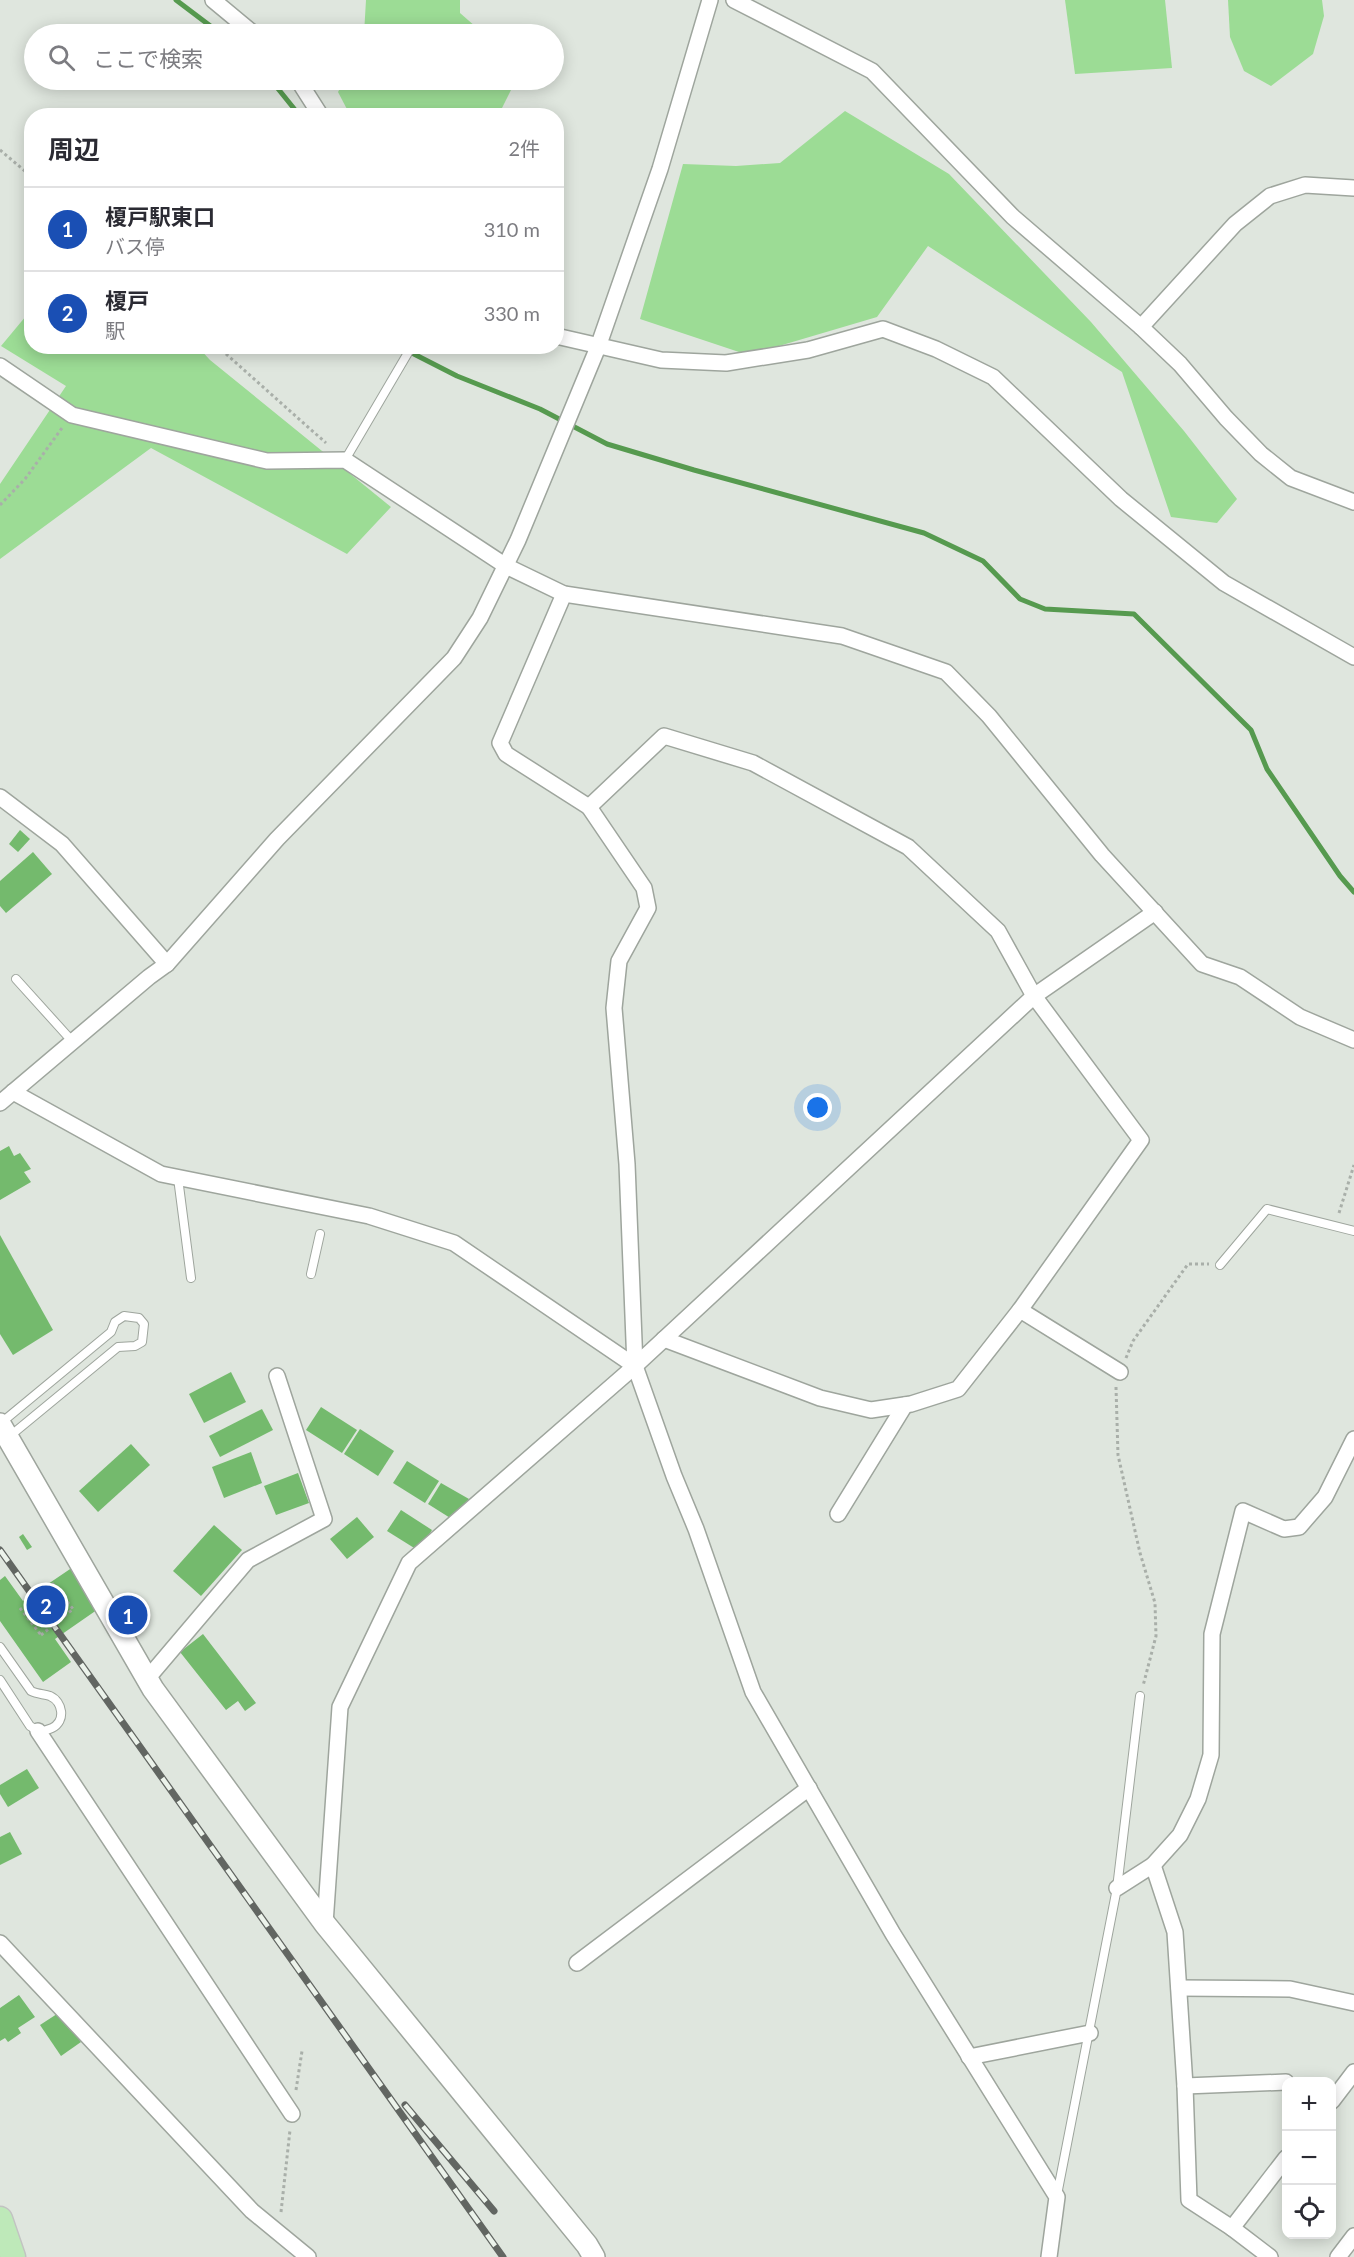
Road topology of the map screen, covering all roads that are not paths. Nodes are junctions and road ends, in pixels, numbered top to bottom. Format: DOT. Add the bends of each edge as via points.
graph roads {
  1 [pos="213,0"];
  2 [pos="710,0"];
  3 [pos="734,0"];
  4 [pos="242,24"];
  5 [pos="304,90"];
  6 [pos="316,108"];
  7 [pos="1354,188"];
  8 [pos="1142,327"];
  9 [pos="564,338"];
  10 [pos="598,347"];
  11 [pos="407,354"];
  12 [pos="0,366"];
  13 [pos="345,460"];
  14 [pos="1354,502"];
  15 [pos="506,566"];
  16 [pos="564,594"];
  17 [pos="1354,657"];
  18 [pos="0,797"];
  19 [pos="589,807"];
  20 [pos="1155,912"];
  21 [pos="167,964"];
  22 [pos="16,979"];
  23 [pos="1034,996"];
  24 [pos="1354,1040"];
  25 [pos="72,1041"];
  26 [pos="13,1092"];
  27 [pos="0,1103"];
  28 [pos="178,1178"];
  29 [pos="1354,1231"];
  30 [pos="320,1234"];
  31 [pos="1220,1265"];
  32 [pos="311,1274"];
  33 [pos="191,1278"];
  34 [pos="1020,1310"];
  35 [pos="664,1339"];
  36 [pos="635,1366"];
  37 [pos="1120,1372"];
  38 [pos="277,1376"];
  39 [pos="905,1405"];
  40 [pos="3,1428"];
  41 [pos="1354,1439"];
  42 [pos="838,1514"];
  43 [pos="0,1647"];
  44 [pos="147,1678"];
  45 [pos="0,1680"];
  46 [pos="1140,1696"];
  47 [pos="38,1731"];
  48 [pos="809,1788"];
  49 [pos="1153,1865"];
  50 [pos="1117,1888"];
  51 [pos="325,1924"];
  52 [pos="0,1943"];
  53 [pos="577,1963"];
  54 [pos="1179,1988"];
  55 [pos="1354,2003"];
  56 [pos="1090,2033"];
  57 [pos="969,2057"];
  58 [pos="1354,2072"];
  59 [pos="1282,2082"];
  60 [pos="1185,2086"];
  61 [pos="1336,2094"];
  62 [pos="292,2114"];
  63 [pos="1282,2164"];
  64 [pos="1057,2197"];
  65 [pos="0,2219"];
  66 [pos="1232,2228"];
  67 [pos="1354,2236"];
  68 [pos="13,2257"];
  69 [pos="308,2257"];
  70 [pos="594,2257"];
  71 [pos="1049,2257"];
  72 [pos="1270,2257"];
  73 [pos="1338,2257"];
  1 -- 4 [label="street"];
  2 -- 10 [label="street" via="660,169"];
  3 -- 8 [label="street" via="872,71 1013,217"];
  5 -- 6 [label="street"];
  7 -- 8 [label="street" via="1305,185 1270,196 1235,224"];
  8 -- 14 [label="street" via="1261,454 1291,478"];
  9 -- 10 [label="street"];
  10 -- 15 [label="street"];
  10 -- 17 [label="street" via="661,360 726,363 808,350 883,329 936,349 993,377 1121,499 1224,583"];
  11 -- 13 [label="lane"];
  12 -- 13 [label="street" via="72,415 267,461"];
  13 -- 15 [label="street"];
  15 -- 16 [label="street"];
  15 -- 21 [label="street" via="454,658 277,839"];
  16 -- 19 [label="street" via="500,743 506,754"];
  16 -- 20 [label="street" via="842,636 946,672 989,716 1102,855"];
  18 -- 21 [label="street" via="63,844"];
  19 -- 23 [label="street" via="664,736 753,763 908,847 998,931"];
  19 -- 36 [label="street" via="644,888 648,908 619,961 614,1008 627,1164"];
  20 -- 23 [label="street"];
  20 -- 24 [label="street" via="1202,964 1240,977 1300,1017"];
  21 -- 25 [label="street"];
  22 -- 25 [label="lane"];
  23 -- 34 [label="street" via="1141,1140"];
  23 -- 35 [label="street"];
  25 -- 26 [label="street"];
  26 -- 27 [label="street"];
  26 -- 28 [label="street" via="161,1174"];
  28 -- 33 [label="lane"];
  28 -- 36 [label="street" via="369,1216 454,1243"];
  29 -- 31 [label="lane" via="1267,1209"];
  30 -- 32 [label="lane"];
  34 -- 37 [label="street"];
  34 -- 39 [label="street" via="958,1389"];
  35 -- 36 [label="street"];
  35 -- 39 [label="street" via="820,1398 871,1410"];
  36 -- 48 [label="street" via="753,1692"];
  36 -- 51 [label="street" via="409,1563 340,1707"];
  38 -- 44 [label="street" via="324,1518 248,1560"];
  39 -- 42 [label="street"];
  40 -- 40 [label="lane" via="111,1332 123,1316 139,1318 144,1324 142,1342 118,1347"];
  40 -- 44 [label="street"];
  41 -- 49 [label="street" via="1325,1497 1299,1527 1284,1529 1243,1511 1212,1634 1211,1755 1198,1799 1180,1835"];
  43 -- 47 [label="lane" via="31,1692 48,1695 61,1708 60,1720 54,1728"];
  44 -- 51 [label="street"];
  45 -- 47 [label="lane" via="30,1726"];
  46 -- 50 [label="lane"];
  47 -- 62 [label="street"];
  48 -- 53 [label="street"];
  48 -- 57 [label="street"];
  49 -- 50 [label="street"];
  49 -- 54 [label="street" via="1175,1932"];
  50 -- 56 [label="lane"];
  51 -- 70 [label="street"];
  52 -- 69 [label="street" via="252,2211"];
  54 -- 55 [label="street" via="1290,1989"];
  54 -- 60 [label="street"];
  56 -- 57 [label="street"];
  56 -- 64 [label="lane"];
  57 -- 64 [label="street"];
  58 -- 61 [label="street"];
  59 -- 60 [label="street"];
  60 -- 66 [label="street" via="1189,2200"];
  63 -- 66 [label="street"];
  64 -- 71 [label="street"];
  65 -- 68 [label="main road"];
  66 -- 72 [label="street"];
  67 -- 73 [label="street"];
}
